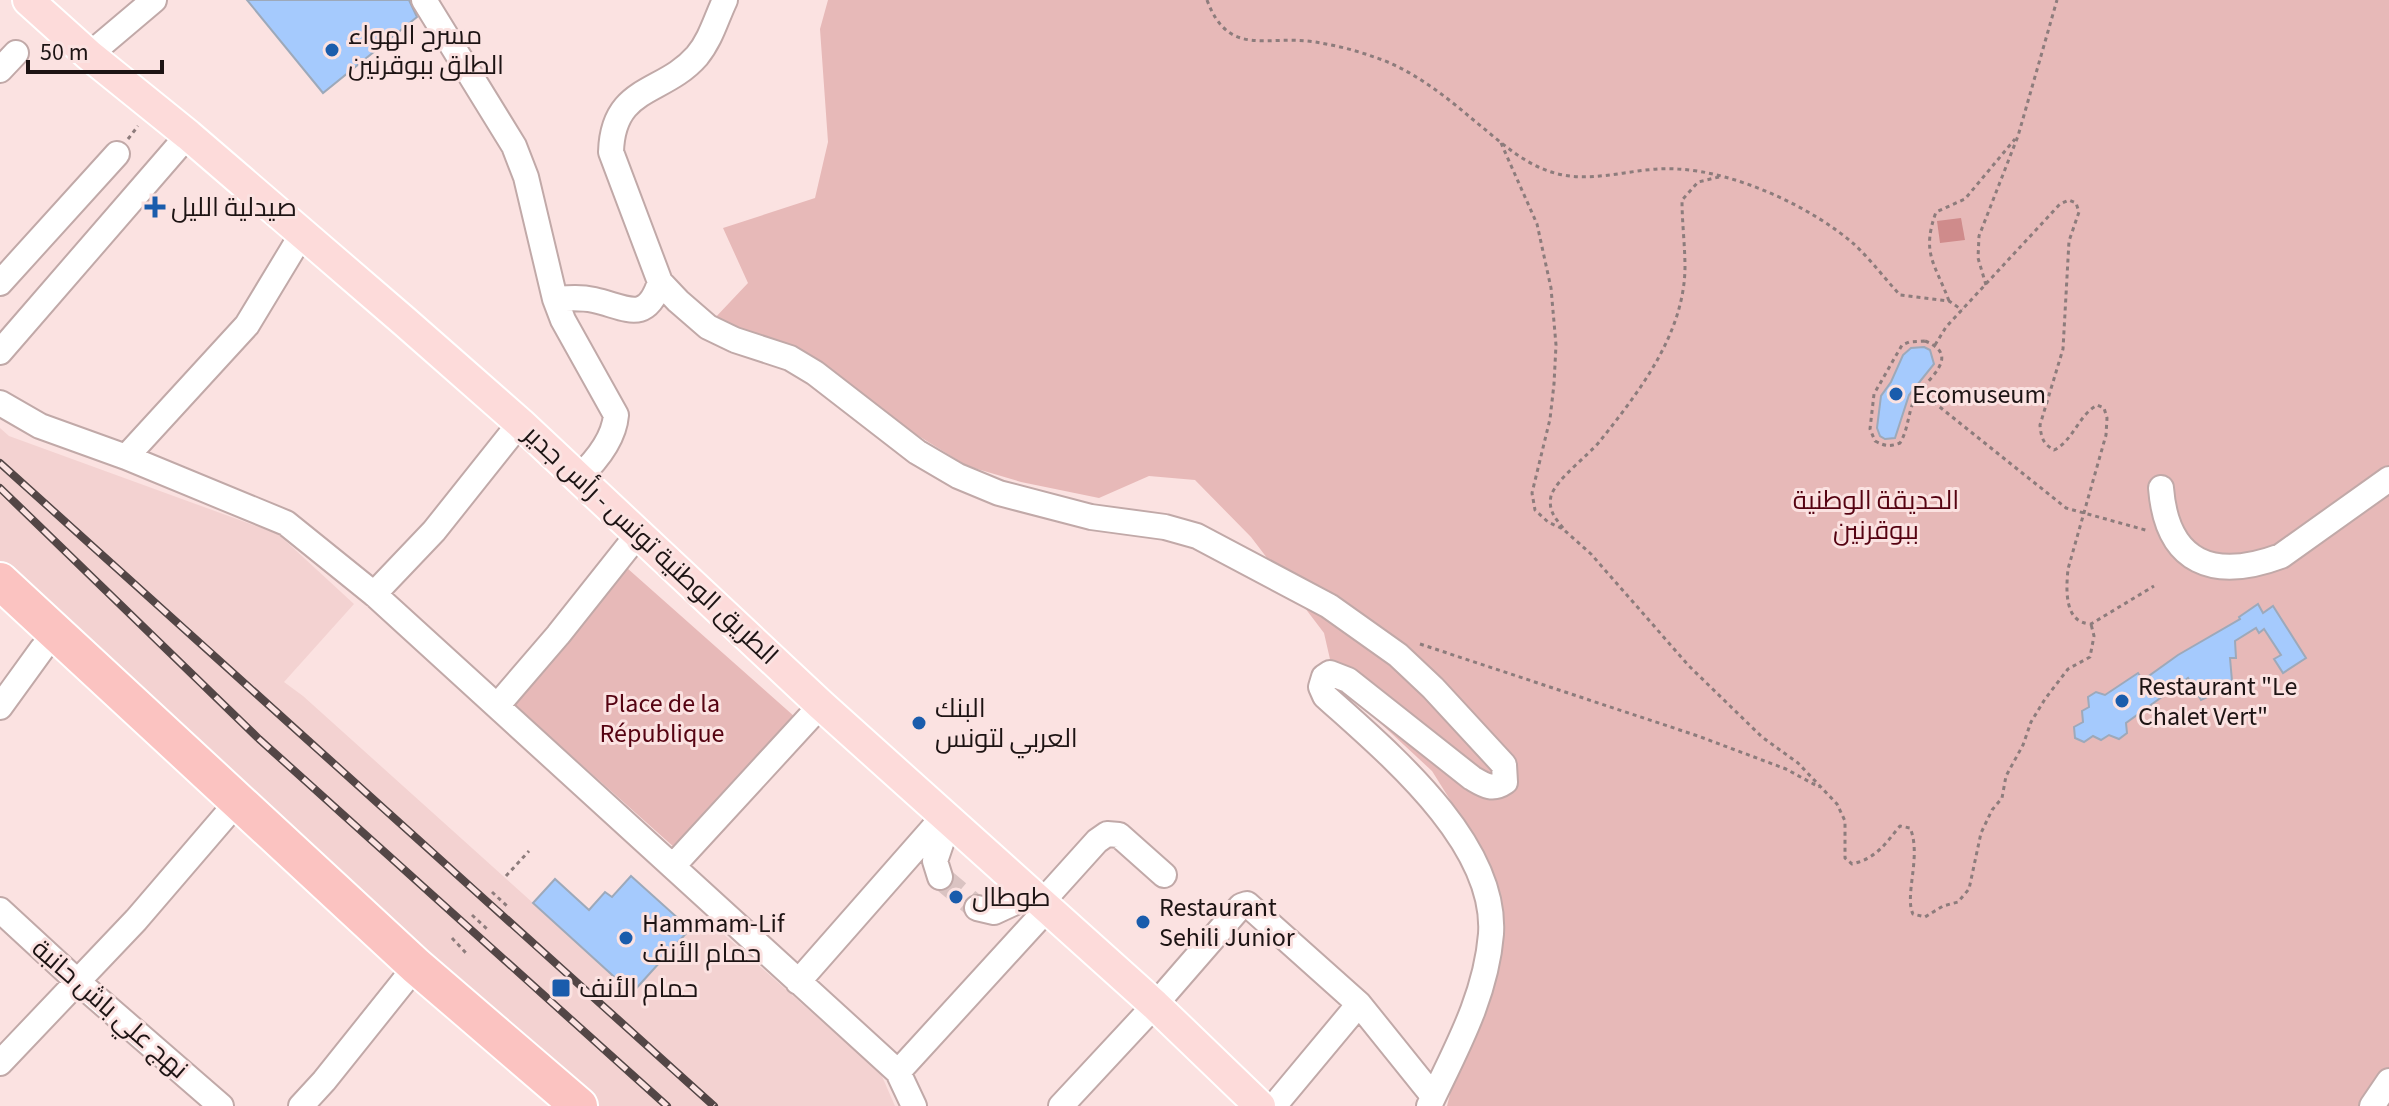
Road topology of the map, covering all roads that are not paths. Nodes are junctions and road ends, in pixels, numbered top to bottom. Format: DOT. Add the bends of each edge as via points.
graph roads {
  1 [pos="28,0"];
  2 [pos="154,0"];
  3 [pos="424,0"];
  4 [pos="720,4"];
  5 [pos="89,55"];
  6 [pos="188,135"];
  7 [pos="117,154"];
  8 [pos="302,234"];
  9 [pos="660,282"];
  10 [pos="0,283"];
  11 [pos="555,299"];
  12 [pos="2,345"];
  13 [pos="0,403"];
  14 [pos="520,423"];
  15 [pos="126,457"];
  16 [pos="578,478"];
  17 [pos="2389,479"];
  18 [pos="2161,488"];
  19 [pos="639,533"];
  20 [pos="0,581"];
  21 [pos="374,594"];
  22 [pos="0,609"];
  23 [pos="42,649"];
  24 [pos="821,705"];
  25 [pos="497,706"];
  26 [pos="0,707"];
  27 [pos="227,814"];
  28 [pos="947,818"];
  29 [pos="673,866"];
  30 [pos="1164,875"];
  31 [pos="940,877"];
  32 [pos="1041,902"];
  33 [pos="977,908"];
  34 [pos="0,910"];
  35 [pos="409,972"];
  36 [pos="77,981"];
  37 [pos="798,982"];
  38 [pos="1359,1004"];
  39 [pos="1155,1005"];
  40 [pos="0,1063"];
  41 [pos="898,1072"];
  42 [pos="2389,1081"];
  43 [pos="1431,1101"];
  44 [pos="221,1106"];
  45 [pos="301,1106"];
  46 [pos="549,1106"];
  47 [pos="579,1106"];
  48 [pos="914,1106"];
  49 [pos="1061,1106"];
  50 [pos="1260,1106"];
  51 [pos="1274,1106"];
  52 [pos="2372,1106"];
  1 -- 5 [label="main road, الطريق الوطنية تونس - رأس جدير"];
  2 -- 5 [label="street"];
  3 -- 11 [label="street" via="514,146"];
  4 -- 9 [label="street" via="711,34 696,57 635,96 612,130 611,152"];
  5 -- 6 [label="main road, الطريق الوطنية تونس - رأس جدير"];
  6 -- 8 [label="main road, الطريق الوطنية تونس - رأس جدير"];
  6 -- 12 [label="street"];
  7 -- 10 [label="street"];
  8 -- 14 [label="main road, الطريق الوطنية تونس - رأس جدير"];
  8 -- 15 [label="street" via="247,325"];
  9 -- 11 [label="street" via="644,309 579,297"];
  9 -- 43 [label="street" via="708,327 790,358 958,476 999,493 1091,517 1197,536 1342,615 1433,688 1504,765 1505,782 1498,787 1472,778 1348,680 1330,673 1321,687 1417,784 1459,836 1482,876 1491,906 1491,934 1474,1010"];
  11 -- 16 [label="street" via="616,415 612,432"];
  13 -- 15 [label="street" via="40,426"];
  14 -- 16 [label="main road, الطريق الوطنية تونس - رأس جدير"];
  14 -- 21 [label="street" via="434,531"];
  15 -- 21 [label="street" via="286,523"];
  16 -- 19 [label="main road, الطريق الوطنية تونس - رأس جدير"];
  17 -- 18 [label="street" via="2281,556 2220,567 2180,547 2163,514"];
  19 -- 24 [label="main road, الطريق الوطنية تونس - رأس جدير"];
  19 -- 25 [label="street"];
  20 -- 35 [label="highway"];
  21 -- 25 [label="street"];
  22 -- 23 [label="highway"];
  23 -- 26 [label="street"];
  23 -- 27 [label="highway"];
  24 -- 28 [label="main road, الطريق الوطنية تونس - رأس جدير"];
  24 -- 29 [label="street"];
  25 -- 29 [label="street"];
  27 -- 35 [label="highway"];
  27 -- 36 [label="street"];
  28 -- 31 [label="street" via="935,861"];
  28 -- 32 [label="main road, الطريق الوطنية تونس - رأس جدير"];
  28 -- 37 [label="street"];
  29 -- 37 [label="street"];
  30 -- 32 [label="street" via="1119,835 1107,834"];
  32 -- 33 [label="street" via="994,912"];
  32 -- 39 [label="main road, الطريق الوطنية تونس - رأس جدير"];
  32 -- 41 [label="street"];
  34 -- 36 [label="street, نهج علي باش حانبة"];
  35 -- 45 [label="street"];
  35 -- 46 [label="highway"];
  35 -- 47 [label="highway"];
  36 -- 40 [label="street"];
  36 -- 44 [label="street, نهج علي باش حانبة"];
  37 -- 41 [label="street"];
  38 -- 39 [label="street" via="1247,904"];
  38 -- 43 [label="street"];
  38 -- 51 [label="street"];
  39 -- 49 [label="street"];
  39 -- 50 [label="main road, الطريق الوطنية تونس - رأس جدير"];
  41 -- 48 [label="street"];
  42 -- 52 [label="street"];
}
